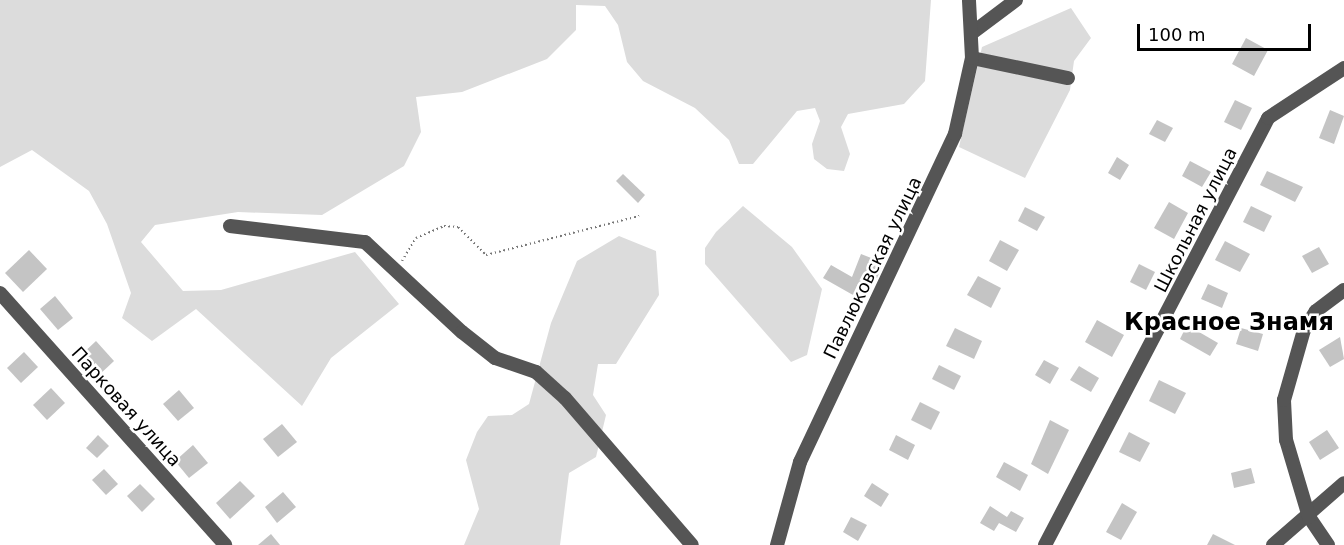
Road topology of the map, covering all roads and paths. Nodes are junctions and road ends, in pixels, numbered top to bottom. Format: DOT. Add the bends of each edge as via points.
graph roads {
  1 [pos="969,0"];
  2 [pos="1016,0"];
  3 [pos="972,33"];
  4 [pos="972,58"];
  5 [pos="1344,68"];
  6 [pos="1068,78"];
  7 [pos="639,216"];
  8 [pos="230,226"];
  9 [pos="397,272"];
  10 [pos="1344,290"];
  11 [pos="0,293"];
  12 [pos="1344,483"];
  13 [pos="1309,517"];
  14 [pos="225,545"];
  15 [pos="692,545"];
  16 [pos="777,545"];
  17 [pos="1045,545"];
  18 [pos="1273,545"];
  19 [pos="1328,545"];
  1 -- 3 [label="street, Павлюковская улица"];
  2 -- 3 [label="street"];
  3 -- 4 [label="street, Павлюковская улица"];
  4 -- 6 [label="street"];
  4 -- 16 [label="street, Павлюковская улица" via="946,157 800,462"];
  5 -- 17 [label="street, Школьная улица" via="1268,118"];
  7 -- 9 [label="path" via="486,255 458,226 444,226 428,230 408,245"];
  8 -- 9 [label="street" via="365,242"];
  9 -- 15 [label="street" via="495,358 536,372 566,398"];
  10 -- 13 [label="street" via="1316,311 1304,330 1286,391 1286,440"];
  11 -- 14 [label="street, Парковая улица"];
  12 -- 13 [label="street"];
  13 -- 18 [label="street"];
  13 -- 19 [label="street"];
}
